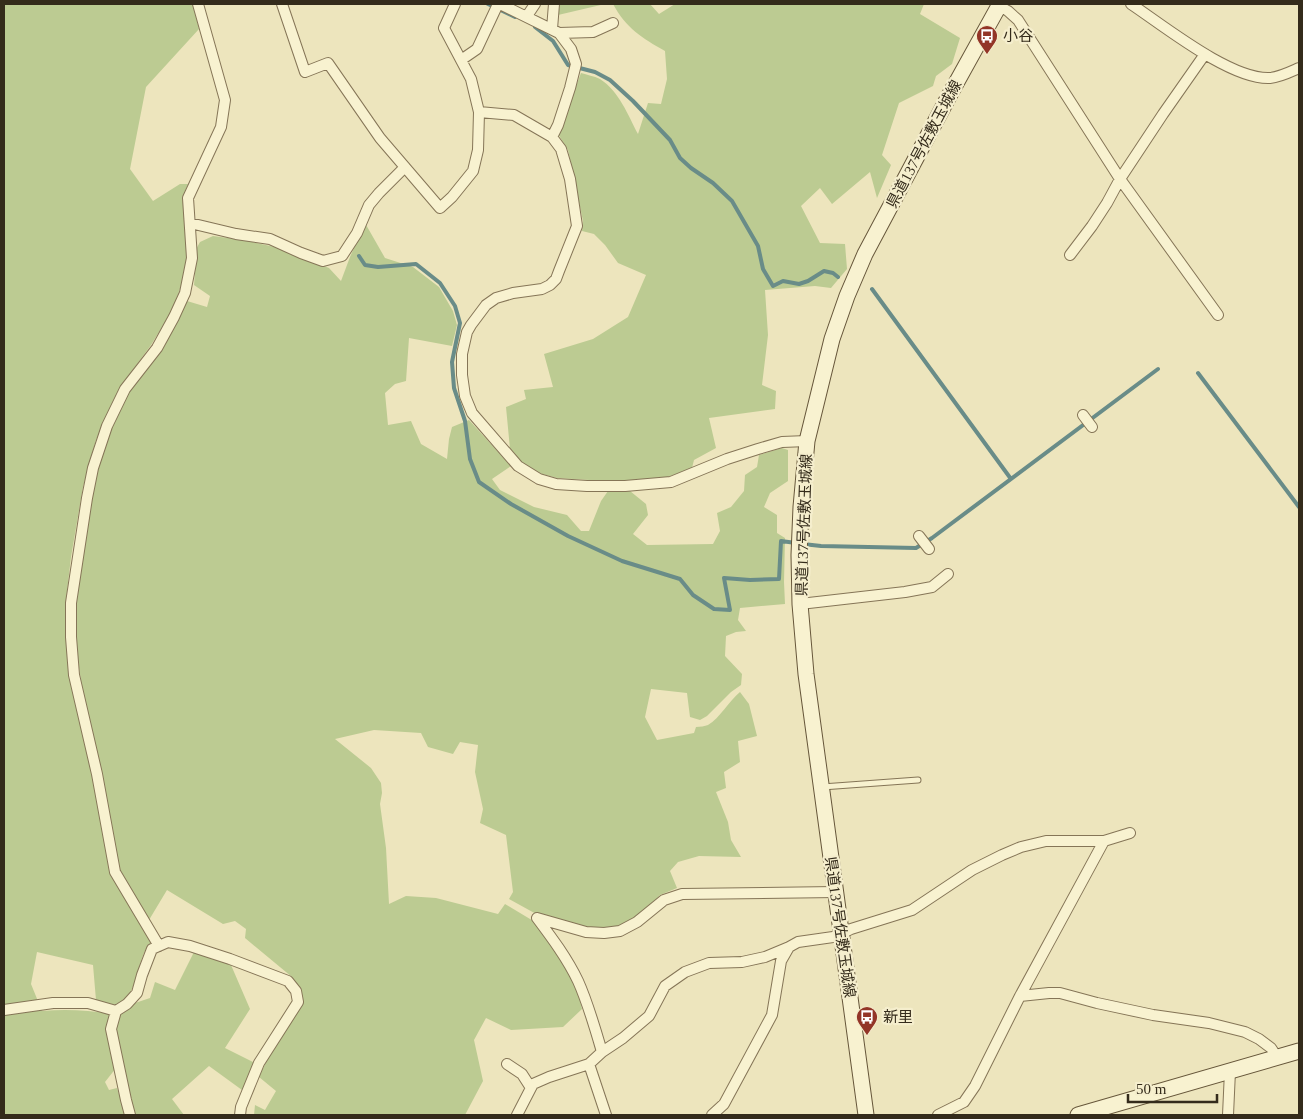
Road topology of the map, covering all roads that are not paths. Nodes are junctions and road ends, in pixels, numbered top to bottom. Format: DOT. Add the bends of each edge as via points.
graph roads {
  1 [pos="198,4"];
  2 [pos="282,4"];
  3 [pos="455,4"];
  4 [pos="499,4"];
  5 [pos="535,4"];
  6 [pos="554,4"];
  7 [pos="1131,4"];
  8 [pos="1000,5"];
  9 [pos="527,16"];
  10 [pos="612,23"];
  11 [pos="556,31"];
  12 [pos="1205,54"];
  13 [pos="461,60"];
  14 [pos="1299,68"];
  15 [pos="479,112"];
  16 [pos="552,136"];
  17 [pos="405,167"];
  18 [pos="1120,179"];
  19 [pos="190,223"];
  20 [pos="1070,255"];
  21 [pos="1218,315"];
  22 [pos="1083,415"];
  23 [pos="1092,427"];
  24 [pos="807,441"];
  25 [pos="919,536"];
  26 [pos="929,549"];
  27 [pos="948,574"];
  28 [pos="800,604"];
  29 [pos="918,780"];
  30 [pos="822,788"];
  31 [pos="1130,832"];
  32 [pos="1104,842"];
  33 [pos="836,892"];
  34 [pos="841,934"];
  35 [pos="159,946"];
  36 [pos="789,947"];
  37 [pos="1020,996"];
  38 [pos="4,1010"];
  39 [pos="116,1011"];
  40 [pos="1299,1051"];
  41 [pos="602,1052"];
  42 [pos="1278,1057"];
  43 [pos="507,1064"];
  44 [pos="589,1064"];
  45 [pos="1230,1071"];
  46 [pos="531,1088"];
  47 [pos="130,1115"];
  48 [pos="240,1115"];
  49 [pos="517,1115"];
  50 [pos="606,1115"];
  51 [pos="712,1115"];
  52 [pos="866,1115"];
  53 [pos="938,1115"];
  54 [pos="1078,1115"];
  55 [pos="1228,1115"];
  1 -- 19 [label="street" via="225,100 221,127 188,198"];
  2 -- 17 [label="street" via="305,72 328,63 380,138"];
  3 -- 13 [label="street" via="444,28"];
  4 -- 9 [label="street"];
  4 -- 13 [label="street" via="477,49"];
  5 -- 9 [label="street"];
  6 -- 11 [label="street"];
  7 -- 12 [label="street"];
  8 -- 18 [label="street" via="1018,20"];
  8 -- 24 [label="main road, 県道137号佐敷玉城線" via="861,262 832,339"];
  9 -- 11 [label="street"];
  10 -- 11 [label="street" via="592,32"];
  11 -- 16 [label="street" via="571,49 575,69"];
  12 -- 14 [label="street" via="1249,76 1269,78"];
  12 -- 18 [label="street"];
  13 -- 15 [label="street" via="471,79"];
  15 -- 16 [label="street" via="514,115"];
  15 -- 17 [label="street" via="478,150 473,171 440,208"];
  16 -- 24 [label="street" via="561,149 570,179 578,226 560,271 550,285 496,298 470,325 462,354 462,375 472,413 518,466 539,479 556,484 625,486 671,482 758,448 782,442"];
  17 -- 19 [label="street" via="369,205 357,234 342,256 323,261 270,239"];
  18 -- 20 [label="street"];
  18 -- 21 [label="street"];
  19 -- 35 [label="street" via="192,258 185,293 157,348 125,389 107,426 85,507 71,603 74,675 115,872"];
  22 -- 23 [label="street"];
  24 -- 28 [label="main road, 県道137号佐敷玉城線" via="801,507"];
  25 -- 26 [label="street"];
  27 -- 28 [label="street" via="932,587"];
  28 -- 30 [label="main road, 県道137号佐敷玉城線"];
  29 -- 30 [label="lane"];
  30 -- 33 [label="main road, 県道137号佐敷玉城線"];
  31 -- 32 [label="street"];
  32 -- 34 [label="street" via="1046,841 1022,847 972,870 912,910"];
  32 -- 37 [label="street"];
  33 -- 34 [label="main road, 県道137号佐敷玉城線"];
  33 -- 41 [label="street" via="682,894 664,900 620,931 604,933 586,932 537,918 578,981"];
  34 -- 36 [label="street" via="798,942"];
  34 -- 52 [label="main road, 県道137号佐敷玉城線"];
  35 -- 39 [label="street" via="152,949 137,993"];
  35 -- 48 [label="street" via="168,942 190,946 230,959 288,981 296,991 298,1002 259,1063"];
  36 -- 41 [label="street" via="742,962 709,963 685,972 665,986 649,1016"];
  36 -- 51 [label="street" via="781,961 772,1015 724,1104"];
  37 -- 42 [label="street" via="1060,994 1153,1015 1209,1023 1259,1039"];
  37 -- 53 [label="street" via="970,1094 964,1102"];
  38 -- 39 [label="street" via="53,1003 88,1003"];
  39 -- 47 [label="street" via="111,1029"];
  40 -- 42 [label="main road"];
  41 -- 44 [label="street"];
  42 -- 45 [label="main road"];
  43 -- 46 [label="street" via="522,1074"];
  44 -- 46 [label="street" via="549,1077"];
  44 -- 50 [label="street"];
  45 -- 54 [label="main road"];
  45 -- 55 [label="street"];
  46 -- 49 [label="street"];
}
